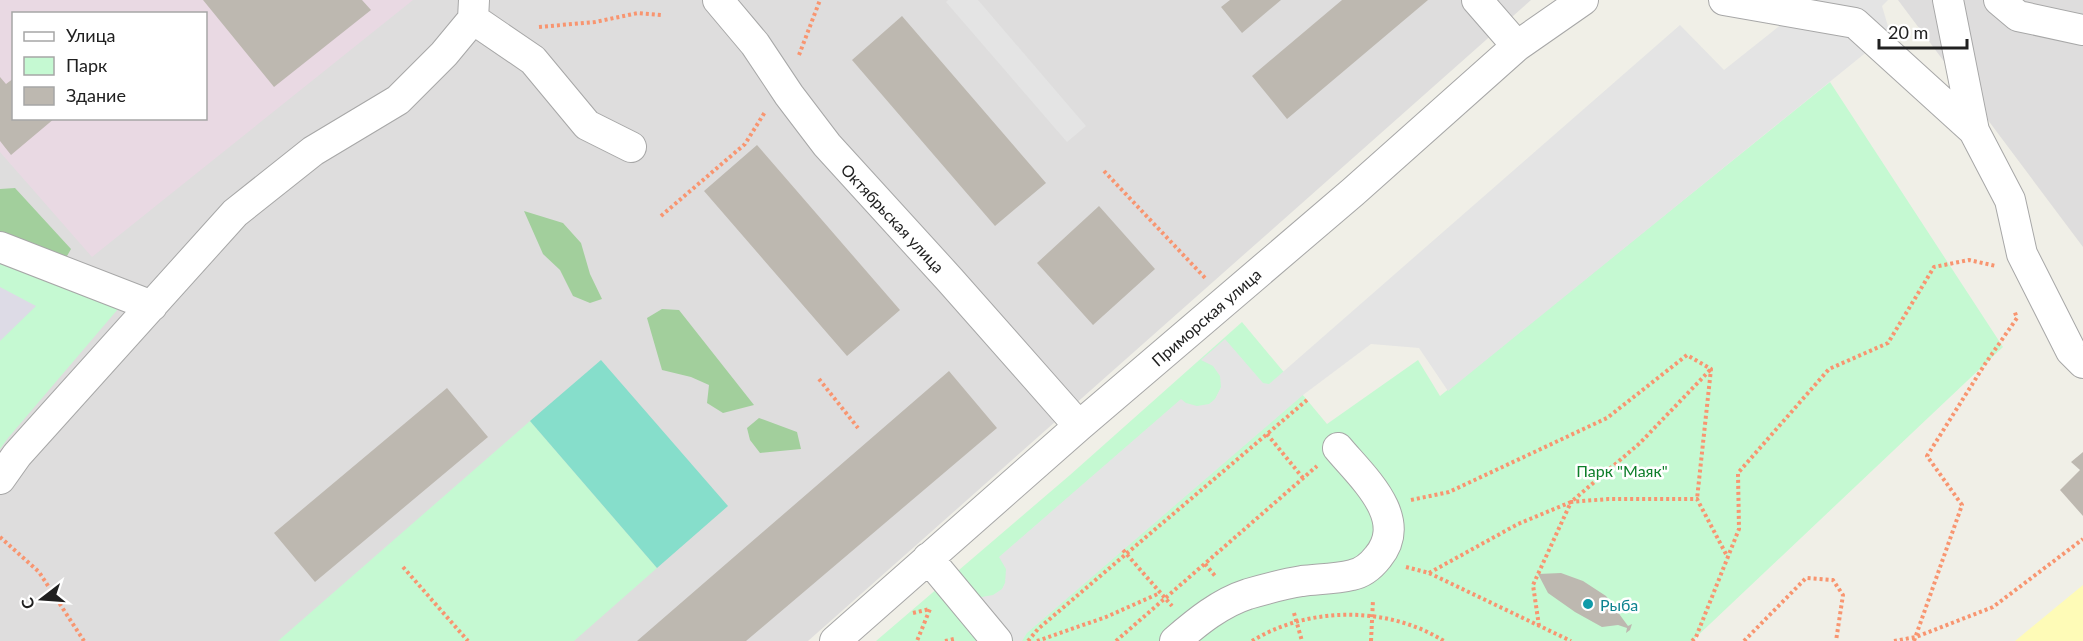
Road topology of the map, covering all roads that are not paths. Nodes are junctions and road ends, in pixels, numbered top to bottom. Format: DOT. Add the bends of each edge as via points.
graph roads {
  1 [pos="718,0"];
  2 [pos="1477,0"];
  3 [pos="1583,0"];
  4 [pos="1724,0"];
  5 [pos="1948,0"];
  6 [pos="1999,0"];
  7 [pos="473,10"];
  8 [pos="2083,30"];
  9 [pos="1517,46"];
  10 [pos="1974,131"];
  11 [pos="631,147"];
  12 [pos="0,247"];
  13 [pos="152,306"];
  14 [pos="2083,363"];
  15 [pos="1079,426"];
  16 [pos="1338,448"];
  17 [pos="0,478"];
  18 [pos="928,558"];
  19 [pos="1176,627"];
  20 [pos="835,641"];
  21 [pos="997,641"];
  1 -- 15 [label="street, Октябрьская улица" via="755,44 827,145"];
  2 -- 9 [label="street"];
  3 -- 9 [label="street, Приморская улица"];
  4 -- 10 [label="street" via="1855,23"];
  5 -- 10 [label="street"];
  6 -- 8 [label="street" via="2018,16"];
  7 -- 11 [label="street" via="497,36 532,60 587,125"];
  7 -- 13 [label="street" via="444,54 398,100 314,151 236,213"];
  9 -- 15 [label="street, Приморская улица"];
  10 -- 14 [label="street" via="2010,200 2022,254 2072,351"];
  12 -- 13 [label="street"];
  13 -- 17 [label="street" via="16,455"];
  15 -- 18 [label="street, Приморская улица"];
  16 -- 19 [label="street" via="1384,506 1389,534 1385,549 1355,575 1245,595"];
  18 -- 20 [label="street, Приморская улица"];
  18 -- 21 [label="street"];
}
